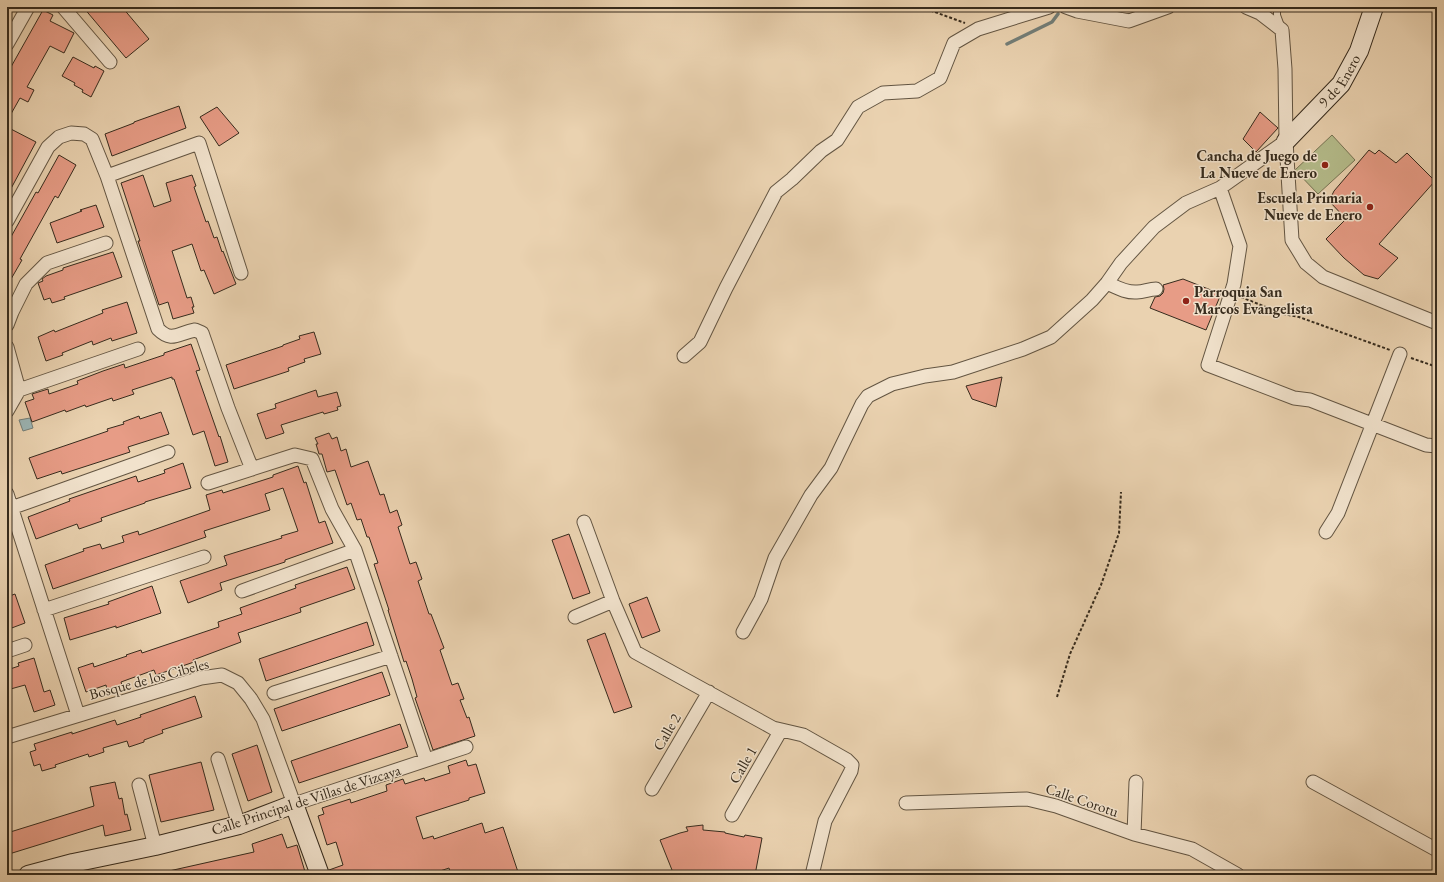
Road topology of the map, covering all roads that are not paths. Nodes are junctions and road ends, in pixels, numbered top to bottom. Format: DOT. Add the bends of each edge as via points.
graph roads {
  1 [pos="28,7"];
  2 [pos="63,7"];
  3 [pos="1049,7"];
  4 [pos="1066,7"];
  5 [pos="1168,7"];
  6 [pos="1246,7"];
  7 [pos="1277,7"];
  8 [pos="1374,7"];
  9 [pos="1282,30"];
  10 [pos="7,44"];
  11 [pos="110,62"];
  12 [pos="1286,141"];
  13 [pos="107,176"];
  14 [pos="1220,188"];
  15 [pos="7,220"];
  16 [pos="106,243"];
  17 [pos="241,273"];
  18 [pos="1107,283"];
  19 [pos="1156,289"];
  20 [pos="1437,323"];
  21 [pos="7,325"];
  22 [pos="7,347"];
  23 [pos="138,349"];
  24 [pos="1400,354"];
  25 [pos="684,356"];
  26 [pos="19,390"];
  27 [pos="7,411"];
  28 [pos="1372,424"];
  29 [pos="1437,446"];
  30 [pos="168,452"];
  31 [pos="252,469"];
  32 [pos="208,483"];
  33 [pos="7,494"];
  34 [pos="11,508"];
  35 [pos="584,522"];
  36 [pos="1326,532"];
  37 [pos="355,550"];
  38 [pos="204,557"];
  39 [pos="242,591"];
  40 [pos="613,601"];
  41 [pos="44,610"];
  42 [pos="575,617"];
  43 [pos="743,632"];
  44 [pos="25,645"];
  45 [pos="7,650"];
  46 [pos="391,656"];
  47 [pos="709,692"];
  48 [pos="274,694"];
  49 [pos="78,715"];
  50 [pos="781,730"];
  51 [pos="7,737"];
  52 [pos="466,747"];
  53 [pos="218,759"];
  54 [pos="426,760"];
  55 [pos="1136,782"];
  56 [pos="1313,782"];
  57 [pos="139,785"];
  58 [pos="652,789"];
  59 [pos="906,803"];
  60 [pos="294,804"];
  61 [pos="732,815"];
  62 [pos="239,825"];
  63 [pos="1134,834"];
  64 [pos="155,846"];
  65 [pos="1437,850"];
  66 [pos="73,869"];
  67 [pos="28,875"];
  68 [pos="320,875"];
  69 [pos="812,875"];
  70 [pos="1238,875"];
  1 -- 10 [label="street"];
  2 -- 11 [label="street"];
  3 -- 25 [label="street" via="978,29 954,43 940,78 917,90 882,93 858,107 837,140 821,151 776,192 700,342"];
  4 -- 5 [label="street" via="1129,21"];
  6 -- 9 [label="street" via="1260,13"];
  7 -- 9 [label="lane"];
  8 -- 12 [label="street, 9 de Enero" via="1359,51 1341,84"];
  9 -- 12 [label="street"];
  12 -- 14 [label="street"];
  12 -- 20 [label="street" via="1292,240 1306,263 1323,277"];
  13 -- 15 [label="street" via="92,140 84,134 71,133 59,137 48,147"];
  13 -- 17 [label="street" via="199,143"];
  13 -- 31 [label="street" via="158,329 164,336 172,337 195,330 202,333"];
  14 -- 18 [label="street" via="1186,203 1154,227 1121,263"];
  14 -- 28 [label="street" via="1240,246 1234,284 1208,365"];
  16 -- 21 [label="street" via="47,263 26,284"];
  18 -- 19 [label="street" via="1123,291"];
  18 -- 43 [label="street" via="1051,338 953,372 892,384 868,396 831,468 812,494 775,558 761,600"];
  22 -- 26 [label="street"];
  23 -- 26 [label="street"];
  24 -- 28 [label="street"];
  26 -- 27 [label="street"];
  28 -- 29 [label="street" via="1426,445"];
  28 -- 36 [label="street" via="1338,513"];
  30 -- 34 [label="street"];
  31 -- 32 [label="street"];
  31 -- 37 [label="street" via="294,455 312,459 332,509"];
  33 -- 34 [label="street"];
  34 -- 41 [label="street"];
  35 -- 40 [label="street"];
  37 -- 39 [label="street"];
  37 -- 46 [label="street"];
  38 -- 41 [label="street"];
  40 -- 42 [label="street"];
  40 -- 47 [label="street" via="635,652"];
  41 -- 49 [label="street"];
  44 -- 45 [label="street"];
  46 -- 48 [label="street"];
  46 -- 54 [label="street"];
  47 -- 50 [label="street"];
  47 -- 58 [label="street, Calle 2"];
  49 -- 51 [label="street, Bosque de los Cibeles"];
  49 -- 60 [label="street, Bosque de los Cibeles" via="201,678 222,676 238,683 263,719"];
  50 -- 61 [label="street, Calle 1"];
  50 -- 69 [label="street" via="803,735 852,765 825,821"];
  52 -- 54 [label="street, Calle Principal de Villas de Vizcaya"];
  53 -- 62 [label="street"];
  54 -- 60 [label="street, Calle Principal de Villas de Vizcaya"];
  55 -- 63 [label="street"];
  56 -- 65 [label="street"];
  57 -- 64 [label="street"];
  59 -- 63 [label="street, Calle Corotu" via="1027,799 1056,806"];
  60 -- 62 [label="street, Calle Principal de Villas de Vizcaya"];
  60 -- 68 [label="street"];
  62 -- 64 [label="street, Calle Principal de Villas de Vizcaya"];
  63 -- 70 [label="street, Calle Corotu" via="1192,849"];
  64 -- 66 [label="street, Calle Principal de Villas de Vizcaya"];
  66 -- 67 [label="street, Calle Principal de Villas de Vizcaya"];
}
